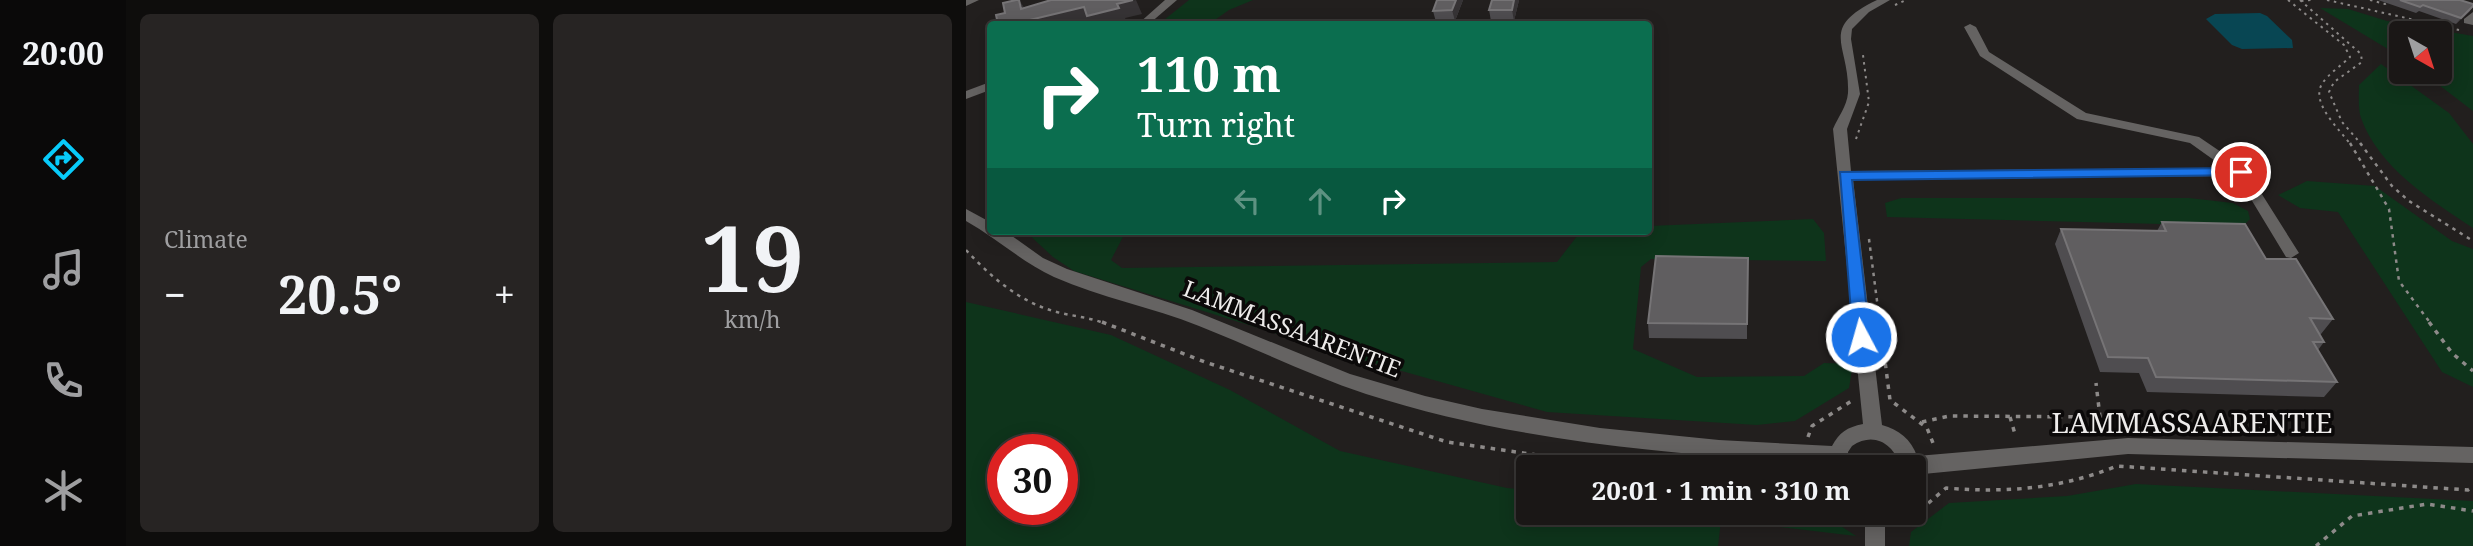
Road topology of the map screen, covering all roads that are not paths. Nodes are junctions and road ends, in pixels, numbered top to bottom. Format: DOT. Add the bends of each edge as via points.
graph roads {
  1 [pos="974,0"];
  2 [pos="1172,0"];
  3 [pos="966,3"];
  4 [pos="1889,3"];
  5 [pos="2473,16"];
  6 [pos="1147,21"];
  7 [pos="2473,22"];
  8 [pos="1970,27"];
  9 [pos="987,87"];
  10 [pos="966,95"];
  11 [pos="2241,172"];
  12 [pos="1845,175"];
  13 [pos="966,214"];
  14 [pos="987,226"];
  15 [pos="1000,235"];
  16 [pos="2291,253"];
  17 [pos="1874,430"];
  18 [pos="1811,455"];
  19 [pos="1841,455"];
  20 [pos="1906,455"];
  21 [pos="2473,455"];
  22 [pos="1926,464"];
  23 [pos="1874,525"];
  24 [pos="1875,546"];
  1 -- 3 [label="street"];
  2 -- 6 [label="street"];
  4 -- 12 [label="street" via="1863,9 1846,30 1854,98 1840,130"];
  5 -- 7 [label="street" via="2468,21"];
  8 -- 11 [label="street" via="1984,54 2082,116 2194,141"];
  9 -- 10 [label="street"];
  11 -- 12 [label="street"];
  11 -- 16 [label="street"];
  12 -- 17 [label="street"];
  13 -- 14 [label="street"];
  15 -- 18 [label="street, LAMMASSAARENTIE" via="1041,266 1188,315 1367,387 1462,412 1543,426"];
  17 -- 19 [label="street" via="1849,436"];
  17 -- 20 [label="street" via="1899,442"];
  21 -- 22 [label="street, LAMMASSAARENTIE" via="2128,446"];
  23 -- 24 [label="street"];
}
